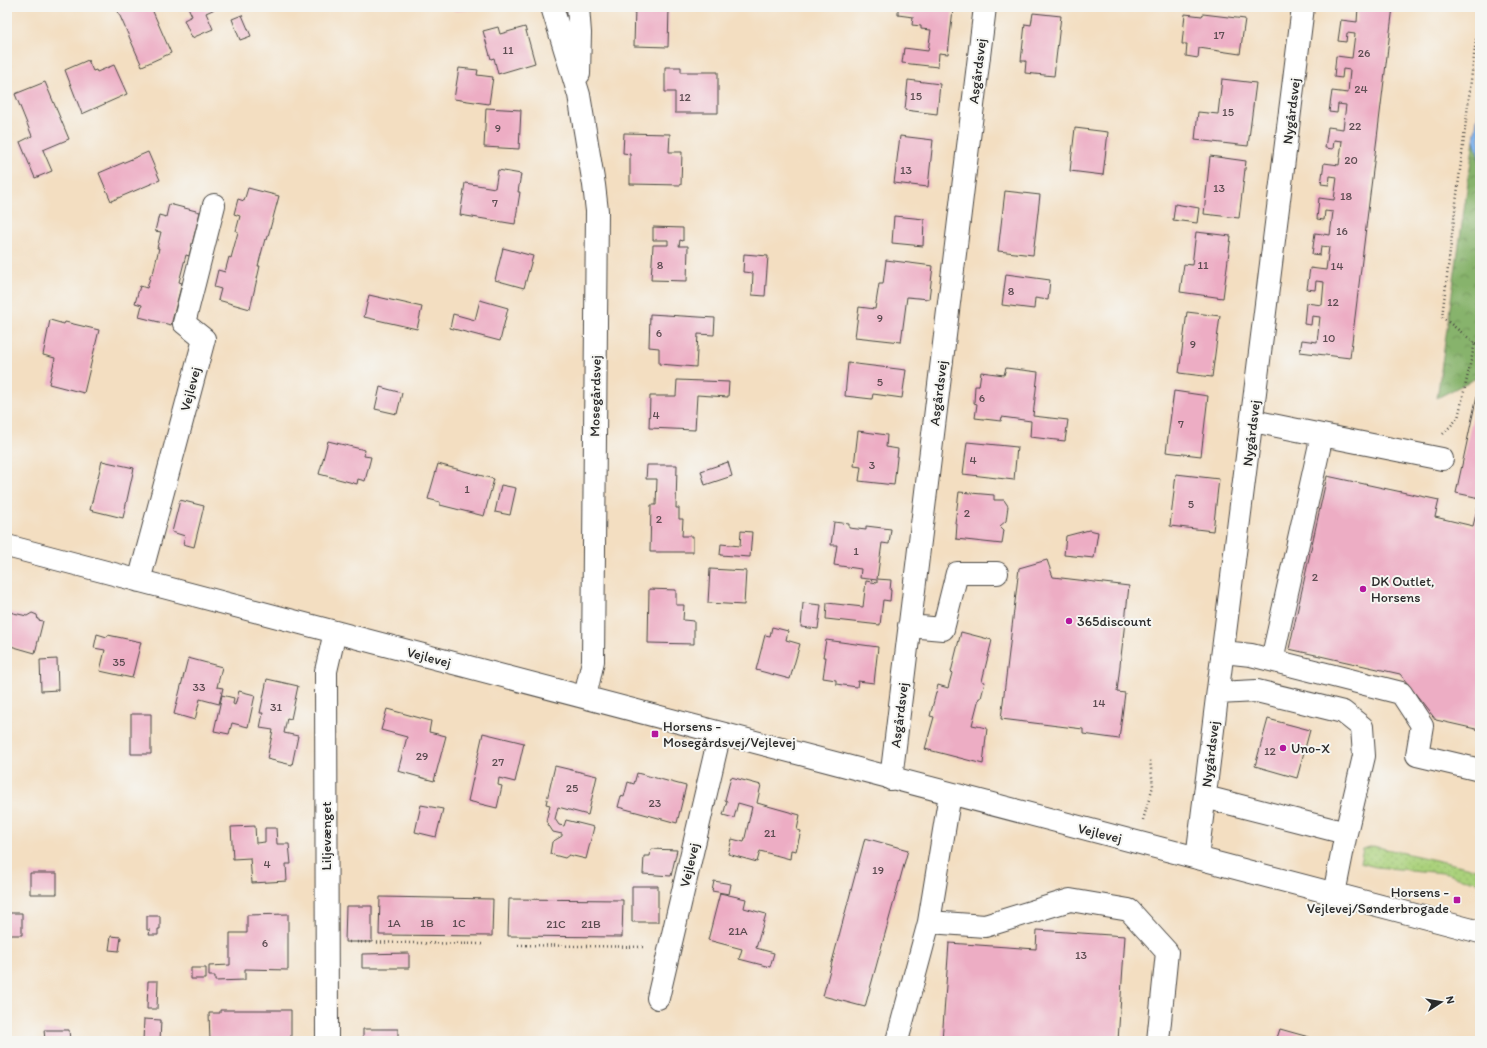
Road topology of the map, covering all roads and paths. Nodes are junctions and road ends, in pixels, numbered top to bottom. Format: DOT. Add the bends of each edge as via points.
graph roads {
  1 [pos="552,7"];
  2 [pos="578,7"];
  3 [pos="985,7"];
  4 [pos="1303,7"];
  5 [pos="1480,7"];
  6 [pos="579,95"];
  7 [pos="214,205"];
  8 [pos="1475,343"];
  9 [pos="1480,344"];
  10 [pos="1252,421"];
  11 [pos="1322,435"];
  12 [pos="1433,457"];
  13 [pos="7,546"];
  14 [pos="997,573"];
  15 [pos="139,581"];
  16 [pos="909,626"];
  17 [pos="335,632"];
  18 [pos="1223,652"];
  19 [pos="1272,660"];
  20 [pos="1218,693"];
  21 [pos="585,697"];
  22 [pos="720,733"];
  23 [pos="1150,760"];
  24 [pos="1480,770"];
  25 [pos="891,779"];
  26 [pos="950,794"];
  27 [pos="1205,797"];
  28 [pos="1346,833"];
  29 [pos="1137,842"];
  30 [pos="1197,858"];
  31 [pos="1334,894"];
  32 [pos="929,922"];
  33 [pos="1480,932"];
  34 [pos="327,942"];
  35 [pos="483,944"];
  36 [pos="518,945"];
  37 [pos="670,947"];
  38 [pos="658,998"];
  39 [pos="327,1041"];
  40 [pos="897,1041"];
  41 [pos="1158,1041"];
  1 -- 6 [label="street, Mosegårdsvej"];
  2 -- 6 [label="street, Mosegårdsvej"];
  3 -- 16 [label="street, Asgårdsvej"];
  4 -- 10 [label="street, Nygårdsvej"];
  5 -- 8 [label="path" via="1442,317"];
  6 -- 21 [label="street, Mosegårdsvej" via="597,211 593,661"];
  7 -- 15 [label="street, Vejlevej" via="184,323 204,339"];
  8 -- 9 [label="path"];
  8 -- 12 [label="path" via="1458,418"];
  10 -- 11 [label="street"];
  10 -- 18 [label="street, Nygårdsvej"];
  11 -- 12 [label="street"];
  11 -- 19 [label="street"];
  13 -- 15 [label="street, Vejlevej"];
  14 -- 16 [label="street" via="957,573 943,629"];
  15 -- 17 [label="street, Vejlevej"];
  16 -- 25 [label="street, Asgårdsvej"];
  17 -- 21 [label="street, Vejlevej"];
  17 -- 34 [label="street, Liljevænget" via="326,671"];
  18 -- 19 [label="street"];
  18 -- 20 [label="street, Nygårdsvej"];
  19 -- 24 [label="street" via="1401,693 1422,725 1417,755"];
  20 -- 27 [label="street, Nygårdsvej"];
  20 -- 28 [label="street" via="1257,691 1343,712 1362,727 1364,756"];
  21 -- 22 [label="street, Vejlevej"];
  22 -- 25 [label="street, Vejlevej"];
  22 -- 37 [label="street, Vejlevej"];
  23 -- 29 [label="path" via="1153,786"];
  25 -- 26 [label="street, Vejlevej"];
  26 -- 29 [label="street, Vejlevej"];
  26 -- 32 [label="street"];
  27 -- 28 [label="street"];
  27 -- 30 [label="street, Nygårdsvej"];
  28 -- 31 [label="street"];
  29 -- 30 [label="street, Vejlevej"];
  30 -- 31 [label="street, Vejlevej"];
  31 -- 33 [label="street, Vejlevej"];
  32 -- 40 [label="street"];
  32 -- 41 [label="street" via="986,926 1070,900 1129,910 1167,952"];
  34 -- 35 [label="path"];
  34 -- 39 [label="street, Liljevænget"];
  36 -- 37 [label="path"];
  37 -- 38 [label="street, Vejlevej"];
}
